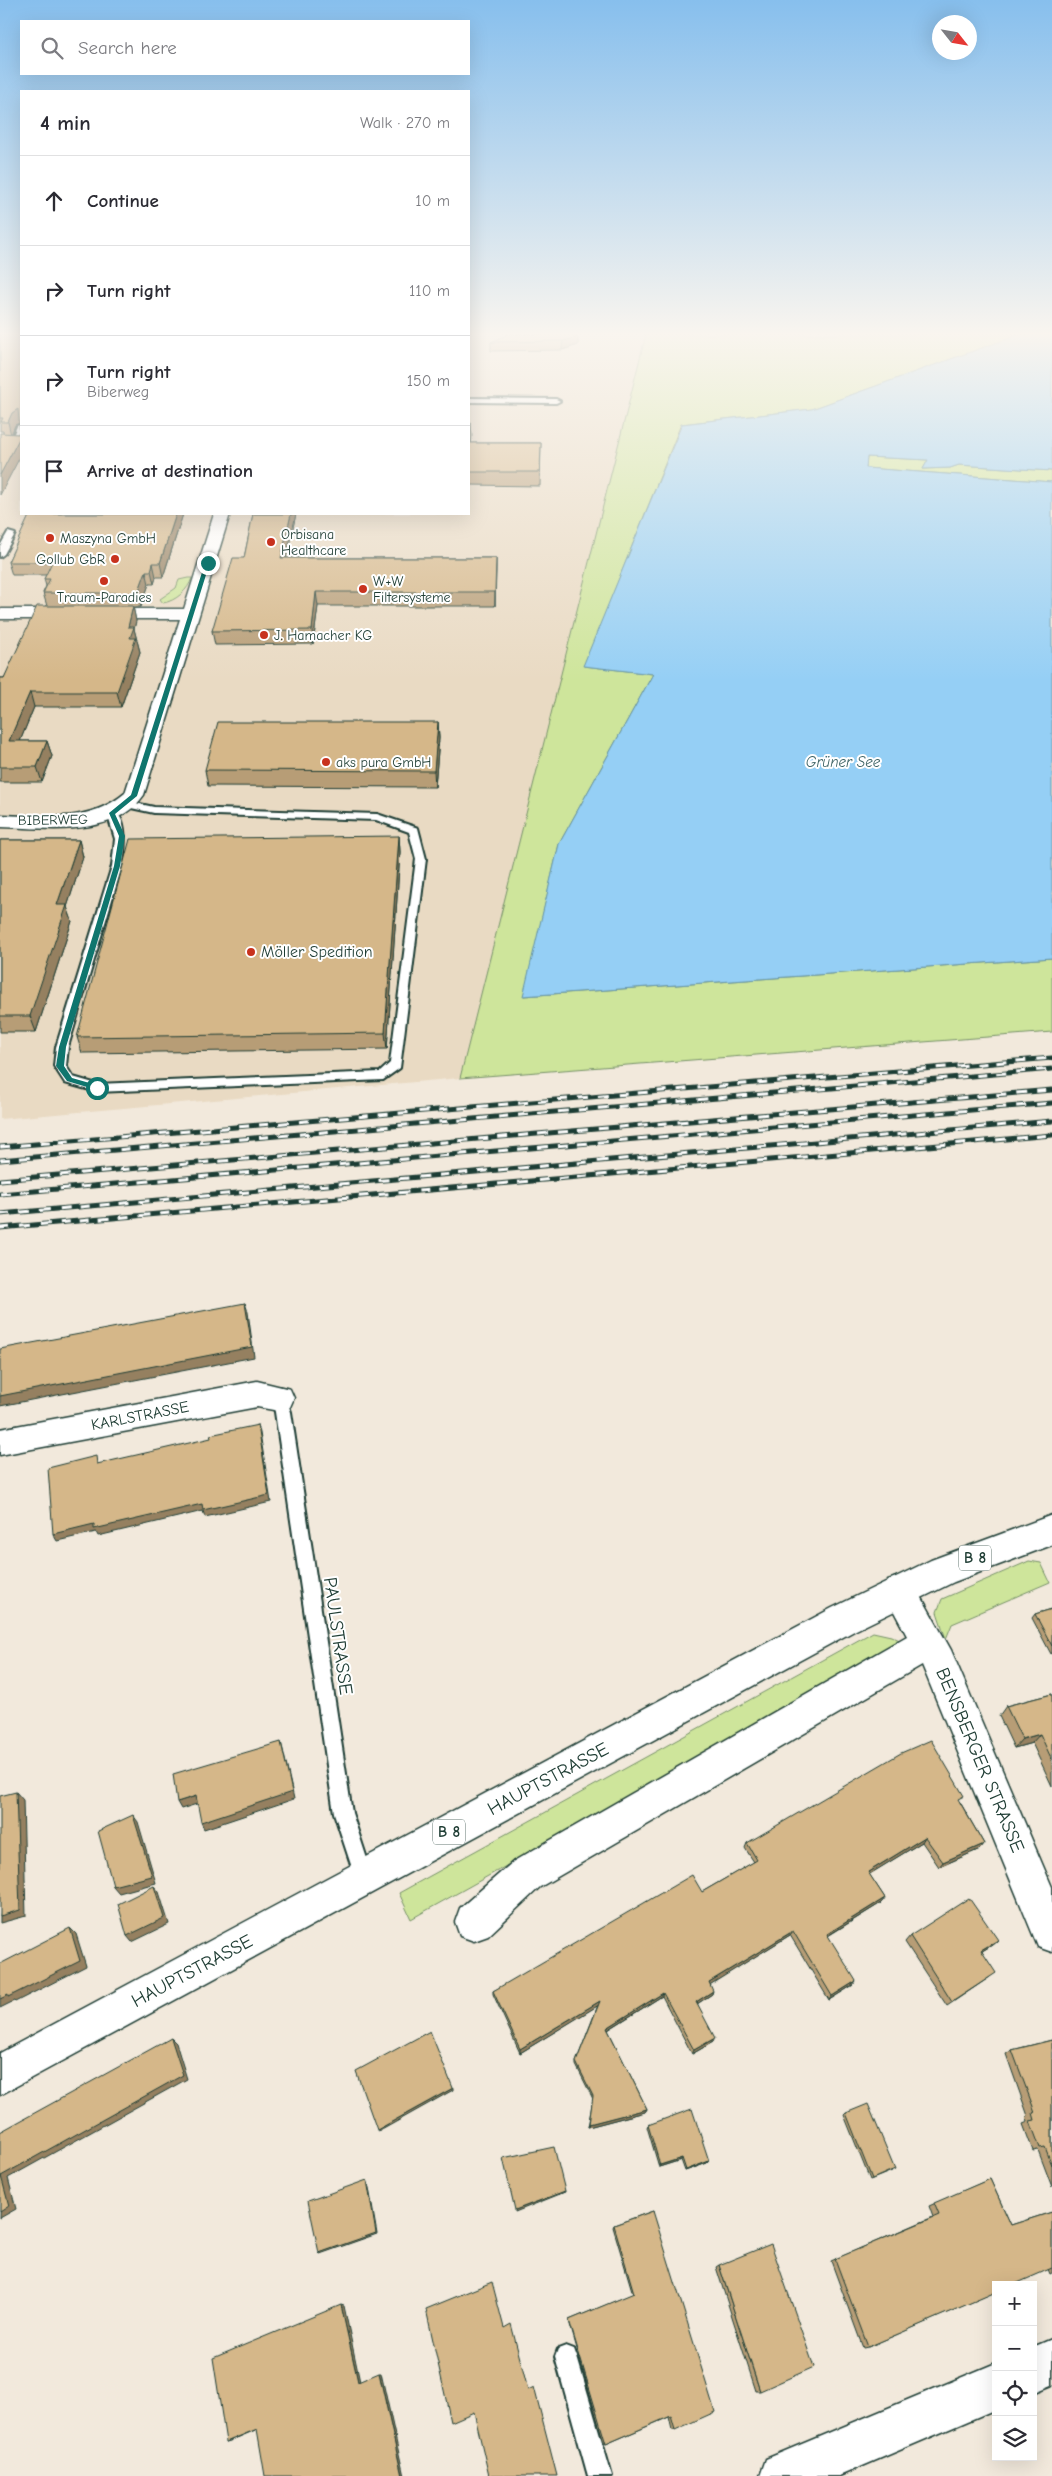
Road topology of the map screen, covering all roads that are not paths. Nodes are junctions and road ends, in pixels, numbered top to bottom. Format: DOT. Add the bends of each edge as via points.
graph roads {
  1 [pos="222,515"];
  2 [pos="11,534"];
  3 [pos="0,554"];
  4 [pos="0,614"];
  5 [pos="191,614"];
  6 [pos="119,809"];
  7 [pos="0,821"];
  8 [pos="279,1398"];
  9 [pos="0,1442"];
  10 [pos="1052,1530"];
  11 [pos="900,1590"];
  12 [pos="929,1642"];
  13 [pos="364,1878"];
  14 [pos="474,1922"];
  15 [pos="1052,1933"];
  16 [pos="0,2075"];
  17 [pos="566,2356"];
  18 [pos="1052,2362"];
  19 [pos="1037,2368"];
  20 [pos="992,2388"];
  21 [pos="600,2476"];
  22 [pos="783,2476"];
  1 -- 5 [label="street"];
  2 -- 3 [label="lane"];
  4 -- 5 [label="street"];
  5 -- 6 [label="street" via="134,796"];
  6 -- 6 [label="lane" via="122,836 117,866 62,1047 60,1066 69,1080 97,1088 383,1076 396,1066 422,859 414,830 377,817"];
  6 -- 7 [label="street, BIBERWEG" via="77,821"];
  8 -- 9 [label="street, KARLSTRASSE" via="258,1394"];
  8 -- 13 [label="lane, PAULSTRASSE" via="343,1813"];
  10 -- 11 [label="street, HAUPTSTRASSE / B 8"];
  11 -- 12 [label="street, BENSBERGER STRASSE"];
  11 -- 13 [label="street, HAUPTSTRASSE / B 8"];
  12 -- 14 [label="street" via="527,1874"];
  12 -- 15 [label="street, BENSBERGER STRASSE"];
  13 -- 16 [label="street, HAUPTSTRASSE / B 8"];
  17 -- 21 [label="lane"];
  18 -- 19 [label="street"];
  20 -- 22 [label="street"];
}
